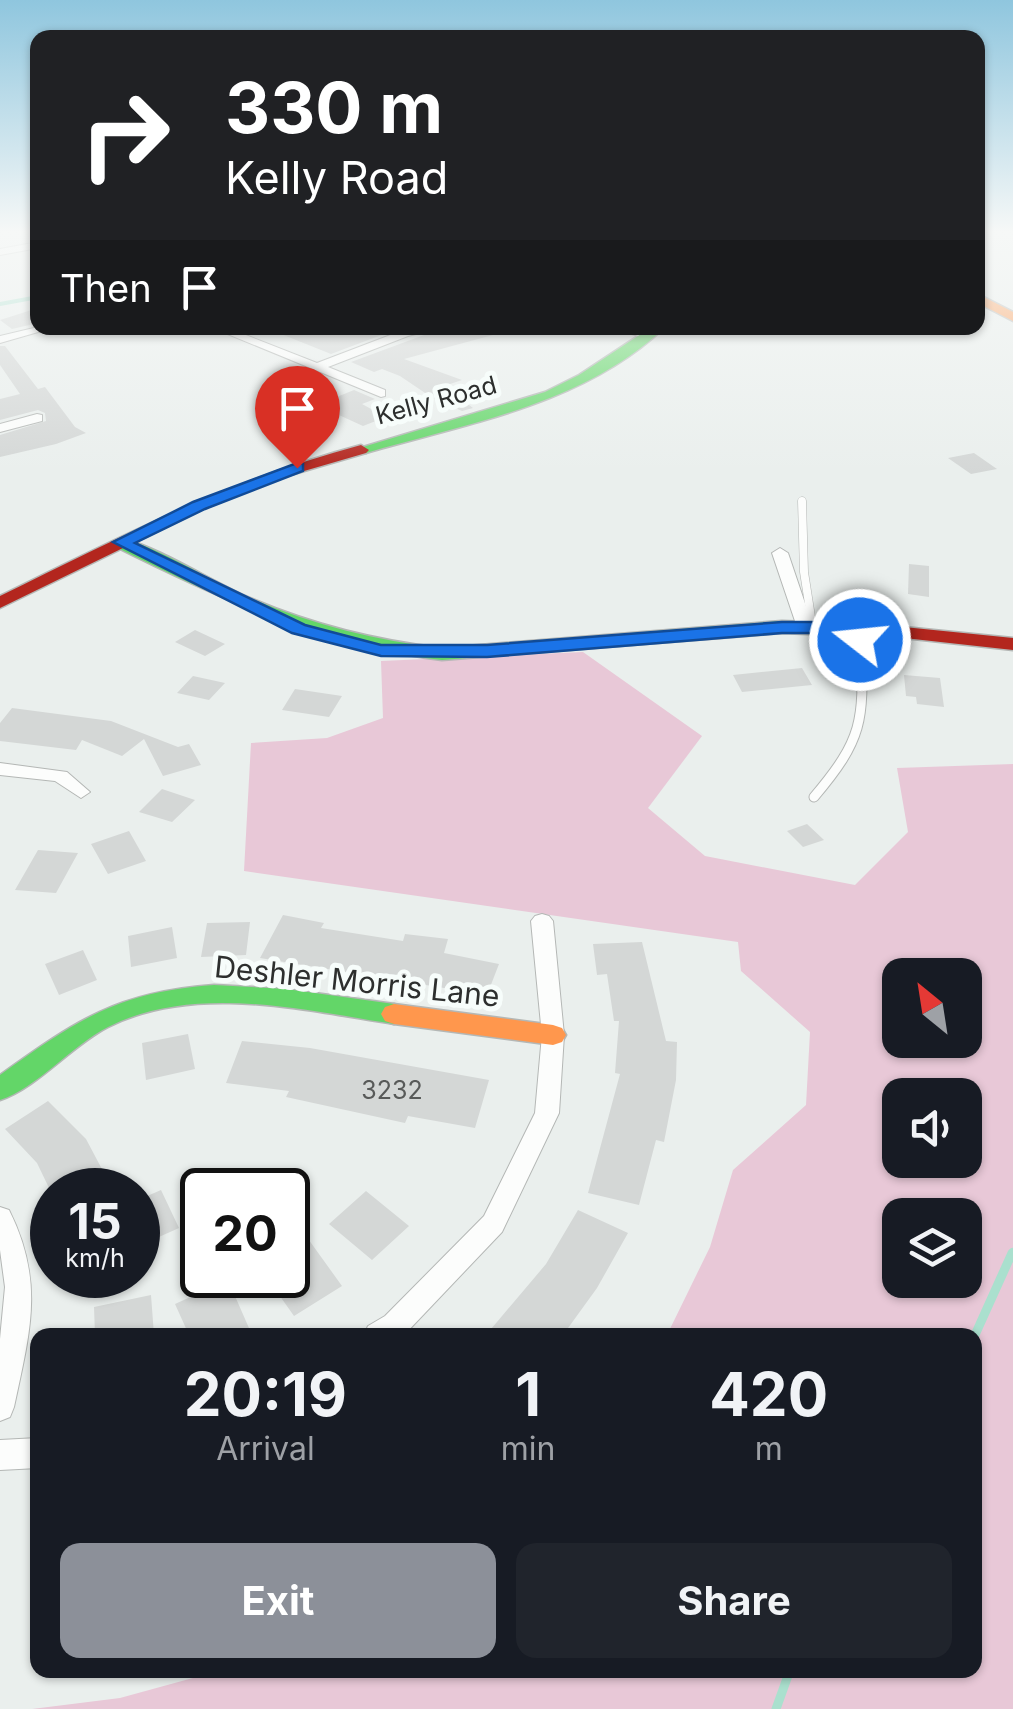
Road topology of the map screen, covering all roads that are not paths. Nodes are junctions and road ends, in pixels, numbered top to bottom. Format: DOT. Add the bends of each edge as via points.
graph roads {
  1 [pos="30,332"];
  2 [pos="237,335"];
  3 [pos="399,335"];
  4 [pos="646,335"];
  5 [pos="0,340"];
  6 [pos="318,367"];
  7 [pos="381,393"];
  8 [pos="37,418"];
  9 [pos="0,428"];
  10 [pos="802,501"];
  11 [pos="122,542"];
  12 [pos="780,552"];
  13 [pos="0,603"];
  14 [pos="809,627"];
  15 [pos="846,628"];
  16 [pos="1013,644"];
  17 [pos="0,769"];
  18 [pos="81,792"];
  19 [pos="814,797"];
  20 [pos="542,921"];
  21 [pos="553,1034"];
  22 [pos="0,1089"];
  23 [pos="0,1218"];
  24 [pos="390,1328"];
  25 [pos="0,1407"];
  26 [pos="30,1453"];
  27 [pos="0,1455"];
  1 -- 5 [label="street"];
  2 -- 6 [label="street"];
  3 -- 6 [label="street"];
  4 -- 11 [label="street, Kelly Road" via="550,395 274,475"];
  6 -- 7 [label="street"];
  8 -- 9 [label="street"];
  10 -- 14 [label="lane"];
  11 -- 13 [label="street, Kelly Road"];
  11 -- 14 [label="street" via="298,629 381,651 457,653"];
  12 -- 14 [label="street"];
  14 -- 15 [label="street"];
  15 -- 16 [label="street"];
  15 -- 19 [label="lane" via="861,648 860,736"];
  17 -- 18 [label="street" via="60,776"];
  20 -- 21 [label="street"];
  21 -- 22 [label="street, Deshler Morris Lane" via="244,994 185,994 106,1016"];
  21 -- 24 [label="street" via="546,1114 493,1224"];
  23 -- 25 [label="street" via="18,1272 17,1326"];
  26 -- 27 [label="street"];
}
